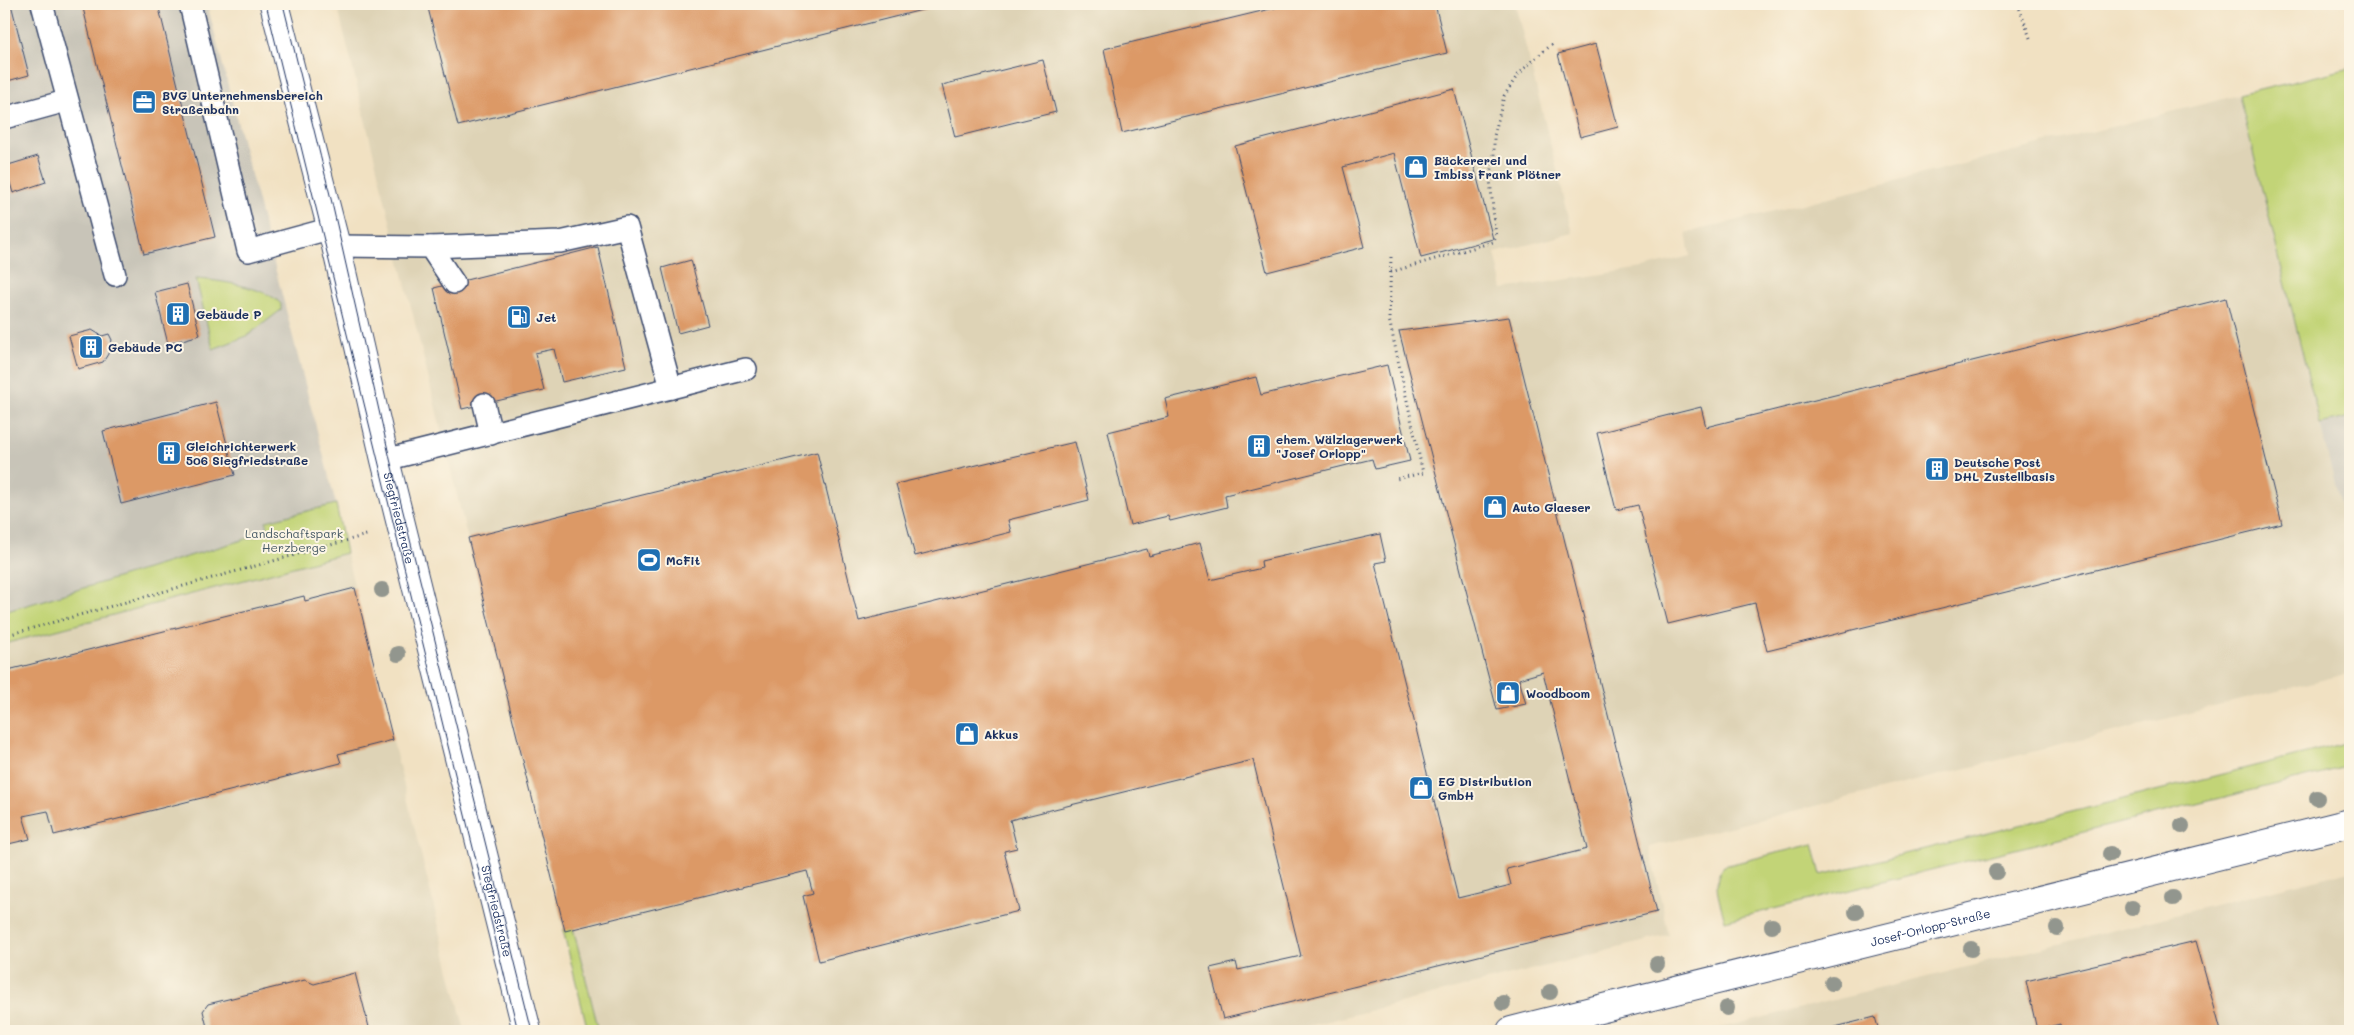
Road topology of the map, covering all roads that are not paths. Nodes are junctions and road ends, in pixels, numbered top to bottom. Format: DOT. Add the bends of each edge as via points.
graph roads {
  1 [pos="42,4"];
  2 [pos="190,4"];
  3 [pos="274,4"];
  4 [pos="66,100"];
  5 [pos="4,118"];
  6 [pos="334,237"];
  7 [pos="430,247"];
  8 [pos="115,275"];
  9 [pos="454,283"];
  10 [pos="746,369"];
  11 [pos="671,388"];
  12 [pos="484,404"];
  13 [pos="491,434"];
  14 [pos="385,460"];
  15 [pos="2350,823"];
  16 [pos="527,1031"];
  17 [pos="1512,1031"];
  1 -- 4 [label="lane"];
  2 -- 6 [label="lane" via="248,251"];
  3 -- 6 [label="street, Siegfriedstraße"];
  4 -- 5 [label="lane"];
  4 -- 8 [label="lane"];
  6 -- 7 [label="lane"];
  6 -- 14 [label="street, Siegfriedstraße"];
  7 -- 9 [label="lane"];
  7 -- 11 [label="lane" via="560,242 627,227"];
  10 -- 11 [label="lane"];
  11 -- 13 [label="lane"];
  12 -- 13 [label="lane"];
  13 -- 14 [label="lane"];
  14 -- 16 [label="street, Siegfriedstraße"];
  15 -- 17 [label="street, Josef-Orlopp-Straße"];
}
